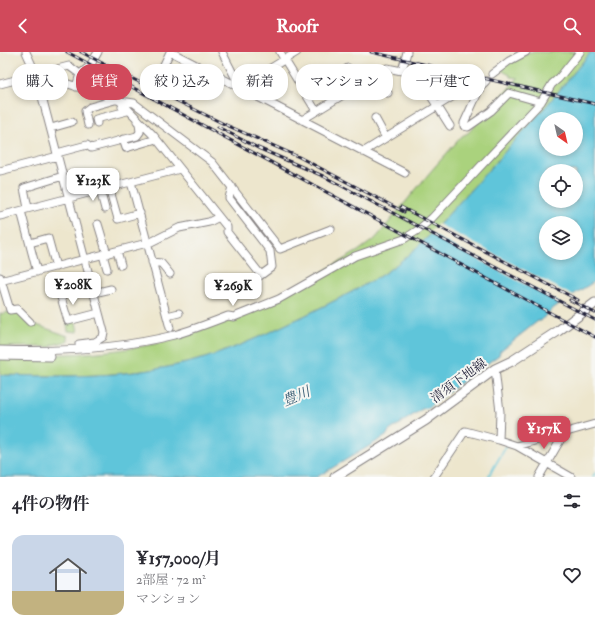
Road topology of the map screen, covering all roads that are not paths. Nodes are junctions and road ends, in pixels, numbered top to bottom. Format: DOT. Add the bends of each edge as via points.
graph roads {
  1 [pos="26,52"];
  2 [pos="99,52"];
  3 [pos="171,52"];
  4 [pos="222,52"];
  5 [pos="280,52"];
  6 [pos="298,52"];
  7 [pos="407,52"];
  8 [pos="526,52"];
  9 [pos="580,52"];
  10 [pos="285,60"];
  11 [pos="32,64"];
  12 [pos="91,64"];
  13 [pos="165,64"];
  14 [pos="279,64"];
  15 [pos="404,64"];
  16 [pos="232,72"];
  17 [pos="492,74"];
  18 [pos="12,81"];
  19 [pos="0,84"];
  20 [pos="68,84"];
  21 [pos="232,84"];
  22 [pos="76,87"];
  23 [pos="43,100"];
  24 [pos="114,100"];
  25 [pos="263,100"];
  26 [pos="334,100"];
  27 [pos="433,100"];
  28 [pos="117,101"];
  29 [pos="541,102"];
  30 [pos="437,106"];
  31 [pos="126,111"];
  32 [pos="316,111"];
  33 [pos="375,118"];
  34 [pos="302,120"];
  35 [pos="72,122"];
  36 [pos="97,123"];
  37 [pos="88,125"];
  38 [pos="450,126"];
  39 [pos="50,128"];
  40 [pos="386,138"];
  41 [pos="123,140"];
  42 [pos="153,140"];
  43 [pos="363,152"];
  44 [pos="58,155"];
  45 [pos="180,169"];
  46 [pos="0,171"];
  47 [pos="405,173"];
  48 [pos="62,176"];
  49 [pos="131,182"];
  50 [pos="109,187"];
  51 [pos="232,187"];
  52 [pos="100,190"];
  53 [pos="68,198"];
  54 [pos="105,209"];
  55 [pos="25,210"];
  56 [pos="140,213"];
  57 [pos="0,216"];
  58 [pos="219,217"];
  59 [pos="98,224"];
  60 [pos="331,229"];
  61 [pos="30,243"];
  62 [pos="147,243"];
  63 [pos="118,251"];
  64 [pos="105,254"];
  65 [pos="85,259"];
  66 [pos="152,262"];
  67 [pos="121,265"];
  68 [pos="56,267"];
  69 [pos="107,269"];
  70 [pos="37,272"];
  71 [pos="170,274"];
  72 [pos="261,275"];
  73 [pos="0,280"];
  74 [pos="111,289"];
  75 [pos="93,290"];
  76 [pos="236,294"];
  77 [pos="595,304"];
  78 [pos="99,313"];
  79 [pos="179,313"];
  80 [pos="167,316"];
  81 [pos="30,322"];
  82 [pos="170,328"];
  83 [pos="0,350"];
  84 [pos="56,350"];
  85 [pos="0,356"];
  86 [pos="51,357"];
  87 [pos="495,369"];
  88 [pos="595,424"];
  89 [pos="565,432"];
  90 [pos="499,440"];
  91 [pos="517,446"];
  92 [pos="547,464"];
  93 [pos="335,477"];
  94 [pos="434,477"];
  95 [pos="539,477"];
  96 [pos="571,477"];
  1 -- 11 [label="street"];
  2 -- 12 [label="street"];
  3 -- 13 [label="street"];
  3 -- 21 [label="street"];
  4 -- 16 [label="street"];
  5 -- 10 [label="street"];
  6 -- 10 [label="street"];
  7 -- 15 [label="street"];
  8 -- 17 [label="street"];
  9 -- 29 [label="street" via="552,84"];
  10 -- 14 [label="street"];
  10 -- 32 [label="street"];
  18 -- 19 [label="street"];
  20 -- 22 [label="street"];
  23 -- 39 [label="street"];
  24 -- 28 [label="street"];
  25 -- 34 [label="street"];
  26 -- 32 [label="street"];
  27 -- 30 [label="street"];
  28 -- 31 [label="street"];
  28 -- 37 [label="street" via="90,107 85,111"];
  28 -- 45 [label="street" via="154,136"];
  28 -- 51 [label="street" via="134,103 212,162"];
  29 -- 30 [label="street" via="509,93 468,127 464,124 483,84 468,88"];
  29 -- 84 [label="street" via="432,218 404,239 355,256 279,299 234,317 228,316 186,331 148,340"];
  30 -- 38 [label="street"];
  30 -- 40 [label="street"];
  31 -- 36 [label="street" via="96,119"];
  31 -- 41 [label="street" via="139,123 140,132 137,136"];
  32 -- 34 [label="street"];
  33 -- 40 [label="street"];
  34 -- 43 [label="street"];
  35 -- 39 [label="street"];
  39 -- 44 [label="street"];
  40 -- 43 [label="street"];
  41 -- 42 [label="street" via="126,148"];
  41 -- 44 [label="street" via="91,148 87,146"];
  43 -- 47 [label="street"];
  44 -- 46 [label="street"];
  44 -- 48 [label="street"];
  45 -- 49 [label="street"];
  45 -- 58 [label="street"];
  48 -- 53 [label="street"];
  48 -- 55 [label="street" via="24,188"];
  49 -- 50 [label="street"];
  49 -- 56 [label="street"];
  50 -- 52 [label="street"];
  50 -- 56 [label="street" via="118,219"];
  51 -- 60 [label="street" via="280,249"];
  51 -- 72 [label="street" via="229,198 270,251 272,267"];
  52 -- 53 [label="street"];
  52 -- 54 [label="street"];
  53 -- 55 [label="street"];
  53 -- 65 [label="street"];
  55 -- 57 [label="street"];
  55 -- 61 [label="street"];
  56 -- 62 [label="street"];
  58 -- 62 [label="street" via="209,222 179,228"];
  58 -- 72 [label="street" via="227,232"];
  59 -- 64 [label="street"];
  61 -- 68 [label="street" via="48,238"];
  61 -- 70 [label="street"];
  62 -- 63 [label="street"];
  62 -- 66 [label="street"];
  63 -- 64 [label="street"];
  63 -- 67 [label="street"];
  64 -- 65 [label="street"];
  64 -- 69 [label="street"];
  65 -- 68 [label="street"];
  65 -- 75 [label="street"];
  66 -- 71 [label="street" via="161,263"];
  66 -- 80 [label="street"];
  68 -- 70 [label="street"];
  70 -- 73 [label="street"];
  72 -- 76 [label="street"];
  73 -- 81 [label="street" via="10,310 17,309"];
  74 -- 75 [label="street"];
  75 -- 78 [label="street"];
  75 -- 78 [label="street" via="60,294 68,321"];
  77 -- 87 [label="main road, 清須下地線" via="558,331"];
  78 -- 84 [label="street" via="104,332 101,339 68,345"];
  79 -- 80 [label="street"];
  80 -- 82 [label="street"];
  83 -- 84 [label="street"];
  85 -- 86 [label="street"];
  87 -- 90 [label="street" via="500,412"];
  87 -- 93 [label="main road, 清須下地線" via="426,420"];
  88 -- 89 [label="street"];
  89 -- 91 [label="street"];
  89 -- 92 [label="street"];
  90 -- 91 [label="street"];
  90 -- 94 [label="street" via="465,431"];
  91 -- 92 [label="street"];
  92 -- 95 [label="street"];
  92 -- 96 [label="street"];
}
